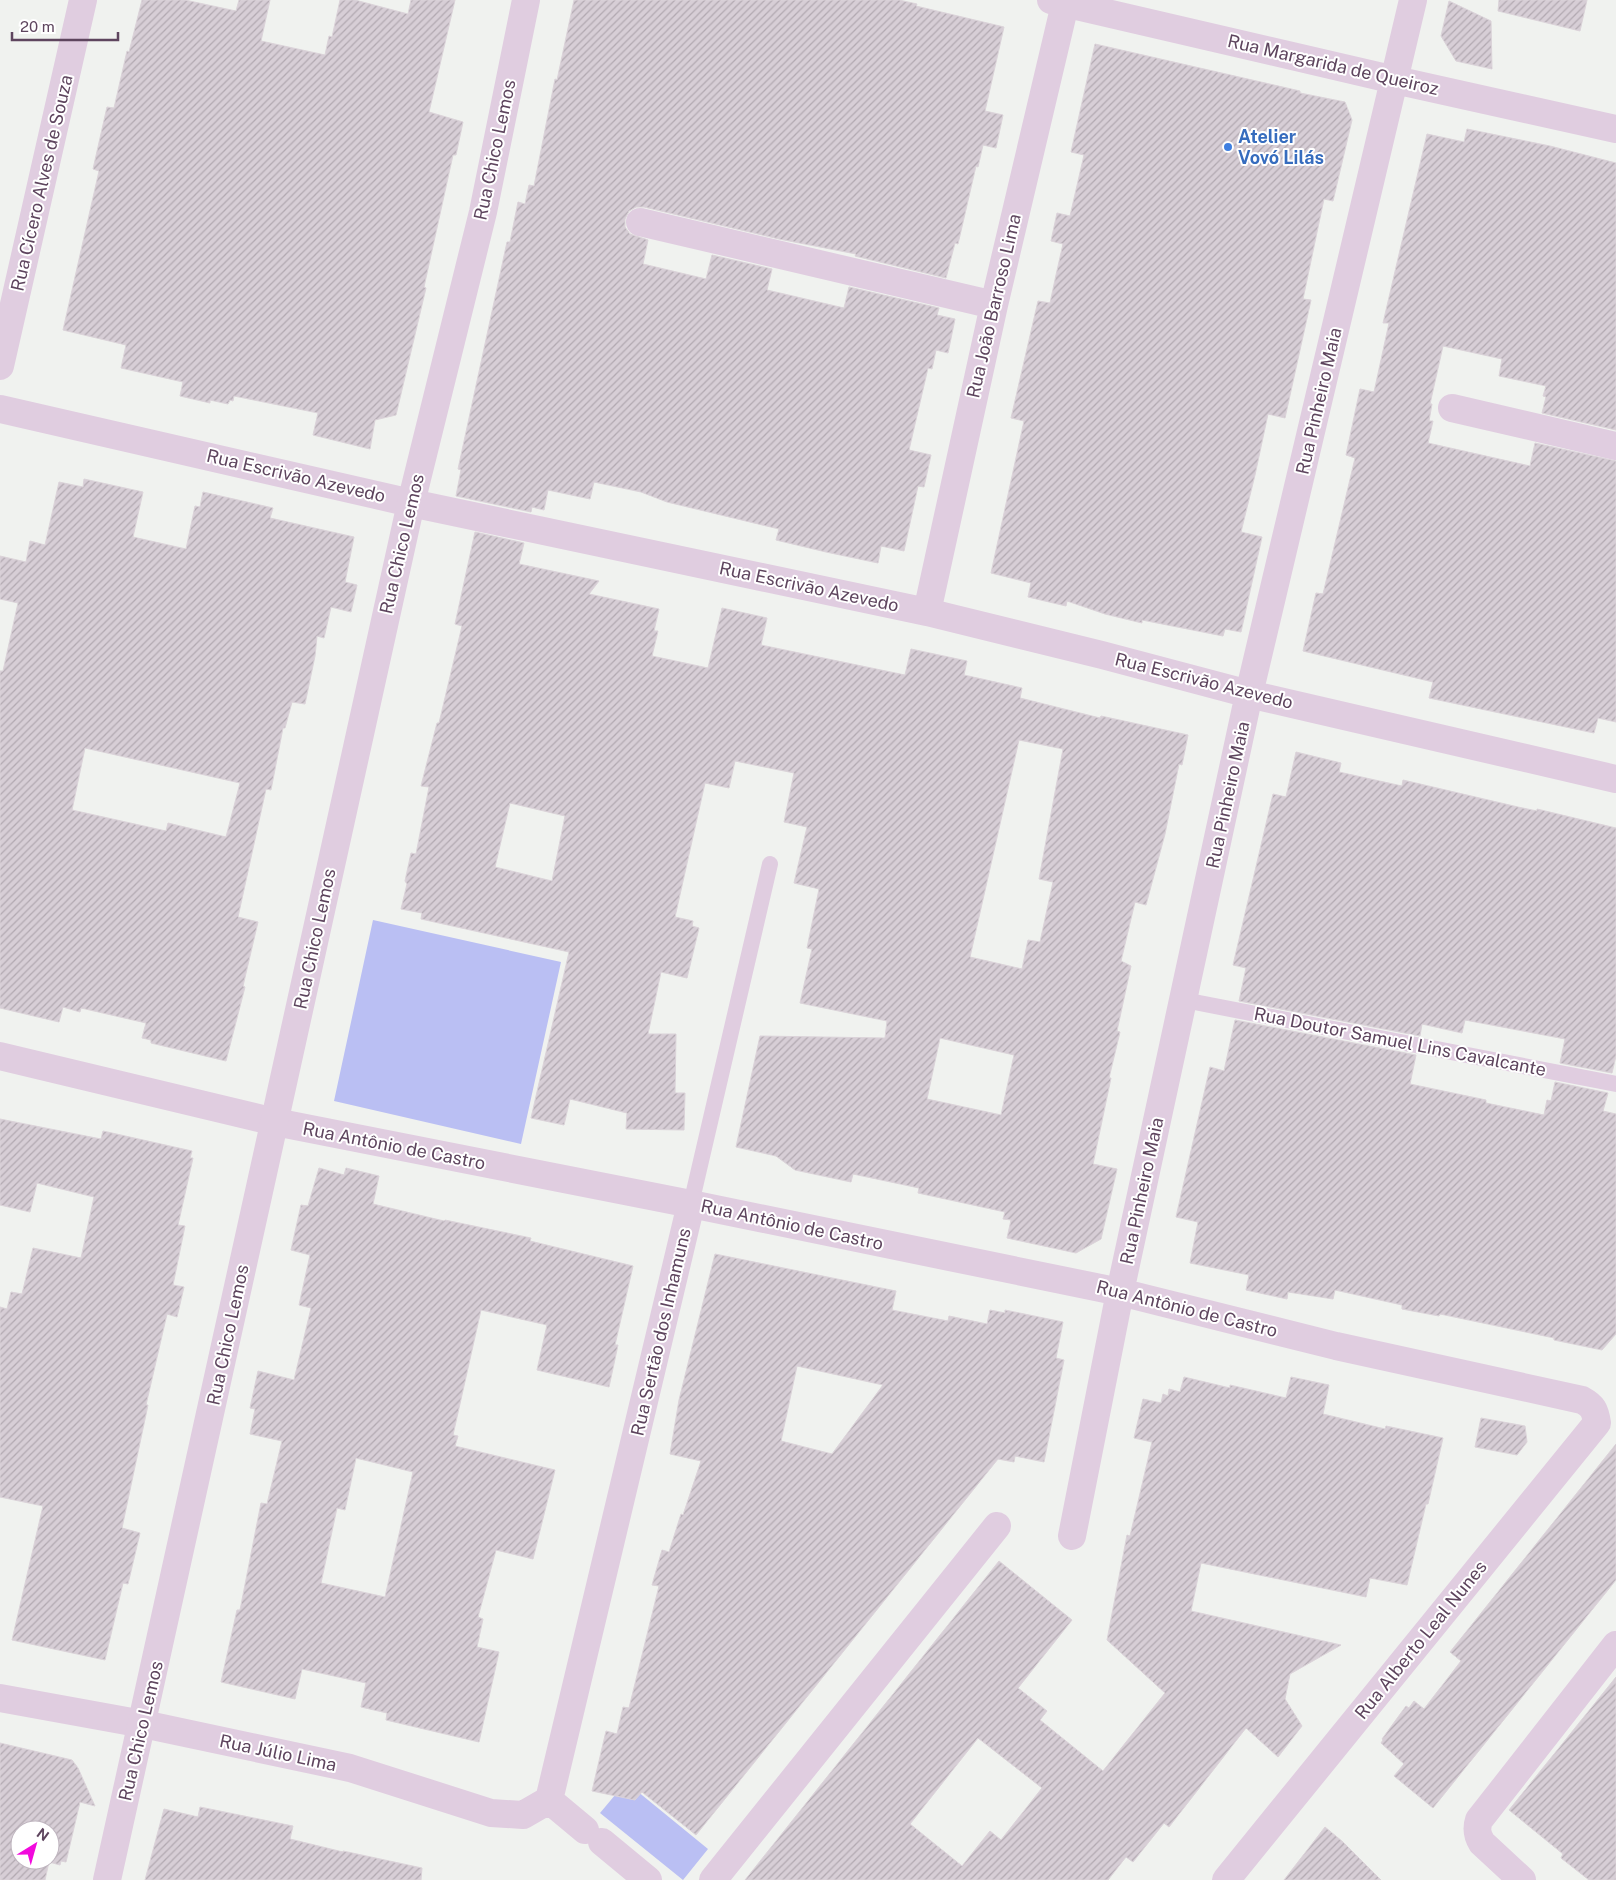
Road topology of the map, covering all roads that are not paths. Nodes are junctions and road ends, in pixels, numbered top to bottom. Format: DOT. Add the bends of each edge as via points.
graph roads {
  1 [pos="83,0"];
  2 [pos="526,0"];
  3 [pos="1413,0"];
  4 [pos="1061,1"];
  5 [pos="1395,80"];
  6 [pos="1616,129"];
  7 [pos="640,222"];
  8 [pos="994,304"];
  9 [pos="0,366"];
  10 [pos="0,408"];
  11 [pos="1452,408"];
  12 [pos="1616,446"];
  13 [pos="411,503"];
  14 [pos="927,612"];
  15 [pos="1250,694"];
  16 [pos="1616,779"];
  17 [pos="770,864"];
  18 [pos="1184,1000"];
  19 [pos="0,1056"];
  20 [pos="1616,1084"];
  21 [pos="274,1122"];
  22 [pos="691,1204"];
  23 [pos="1120,1292"];
  24 [pos="1582,1400"];
  25 [pos="997,1526"];
  26 [pos="1072,1536"];
  27 [pos="1615,1647"];
  28 [pos="0,1698"];
  29 [pos="143,1724"];
  30 [pos="549,1800"];
  31 [pos="115,1875"];
  32 [pos="648,1880"];
  33 [pos="713,1880"];
  34 [pos="1226,1880"];
  35 [pos="1522,1880"];
  1 -- 9 [label="street, Rua Cícero Alves de Souza"];
  2 -- 13 [label="street, Rua Chico Lemos" via="483,212"];
  3 -- 5 [label="street, Rua Pinheiro Maia"];
  4 -- 5 [label="street, Rua Margarida de Queiroz"];
  4 -- 8 [label="street, Rua João Barroso Lima"];
  5 -- 6 [label="street, Rua Margarida de Queiroz"];
  5 -- 15 [label="street, Rua Pinheiro Maia"];
  7 -- 8 [label="street"];
  8 -- 14 [label="street, Rua João Barroso Lima"];
  10 -- 13 [label="street, Rua Escrivão Azevedo"];
  11 -- 12 [label="street"];
  13 -- 14 [label="street, Rua Escrivão Azevedo"];
  13 -- 21 [label="street, Rua Chico Lemos"];
  14 -- 15 [label="street, Rua Escrivão Azevedo"];
  15 -- 16 [label="street, Rua Escrivão Azevedo"];
  15 -- 18 [label="street, Rua Pinheiro Maia"];
  17 -- 22 [label="lane, Rua Sertão dos Inhamuns"];
  18 -- 20 [label="lane, Rua Doutor Samuel Lins Cavalcante"];
  18 -- 23 [label="street, Rua Pinheiro Maia"];
  19 -- 21 [label="street, Rua Antônio de Castro"];
  21 -- 22 [label="street, Rua Antônio de Castro"];
  21 -- 29 [label="street, Rua Chico Lemos"];
  22 -- 23 [label="street, Rua Antônio de Castro"];
  22 -- 30 [label="street, Rua Sertão dos Inhamuns"];
  23 -- 24 [label="street, Rua Antônio de Castro" via="1336,1346"];
  23 -- 26 [label="street, Rua Pinheiro Maia"];
  24 -- 34 [label="street, Rua Alberto Leal Nunes" via="1591,1405 1597,1423"];
  25 -- 33 [label="street"];
  27 -- 35 [label="street" via="1478,1824 1478,1836 1482,1842"];
  28 -- 29 [label="street, Rua Júlio Lima"];
  29 -- 30 [label="street, Rua Júlio Lima" via="350,1768 491,1813 524,1815"];
  29 -- 31 [label="street, Rua Chico Lemos"];
  30 -- 32 [label="street"];
}
